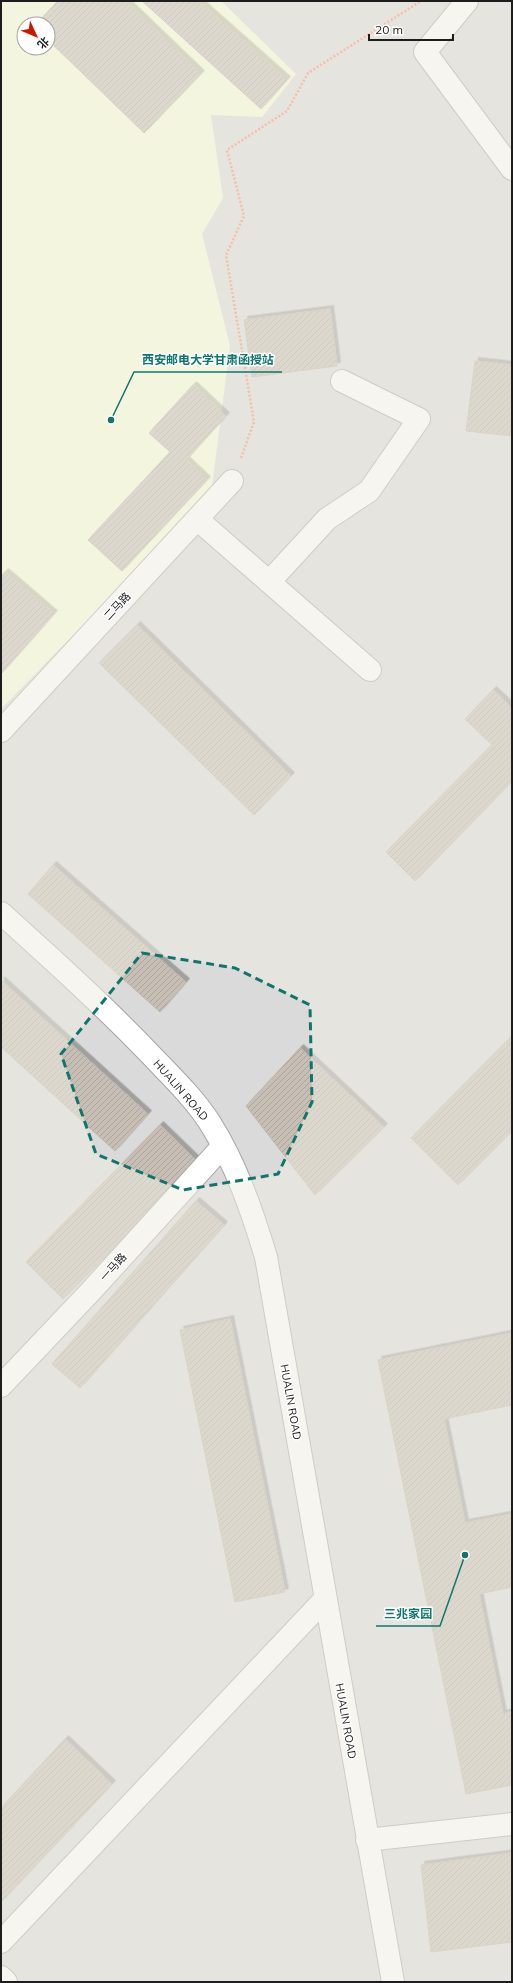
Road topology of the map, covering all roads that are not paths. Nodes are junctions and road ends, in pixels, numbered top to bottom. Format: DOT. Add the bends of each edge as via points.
graph roads {
  1 [pos="467,1"];
  2 [pos="512,169"];
  3 [pos="342,381"];
  4 [pos="232,481"];
  5 [pos="197,519"];
  6 [pos="268,582"];
  7 [pos="370,670"];
  8 [pos="1,731"];
  9 [pos="1,912"];
  10 [pos="223,1146"];
  11 [pos="1,1386"];
  12 [pos="326,1599"];
  13 [pos="512,1824"];
  14 [pos="367,1840"];
  15 [pos="1,1942"];
  16 [pos="1,1977"];
  17 [pos="6,1982"];
  18 [pos="393,1982"];
  1 -- 2 [label="street" via="425,52"];
  3 -- 6 [label="street" via="419,419 369,491 327,519"];
  4 -- 5 [label="street, 二马路"];
  5 -- 6 [label="street"];
  5 -- 8 [label="street, 二马路"];
  6 -- 7 [label="street"];
  9 -- 10 [label="street, HUALIN ROAD" via="110,1012 173,1078 209,1122"];
  10 -- 11 [label="street, 一马路" via="91,1292"];
  10 -- 12 [label="street, HUALIN ROAD" via="258,1229 266,1257"];
  12 -- 14 [label="street, HUALIN ROAD"];
  12 -- 15 [label="street"];
  13 -- 14 [label="street"];
  14 -- 18 [label="street, HUALIN ROAD"];
  16 -- 17 [label="street"];
}
